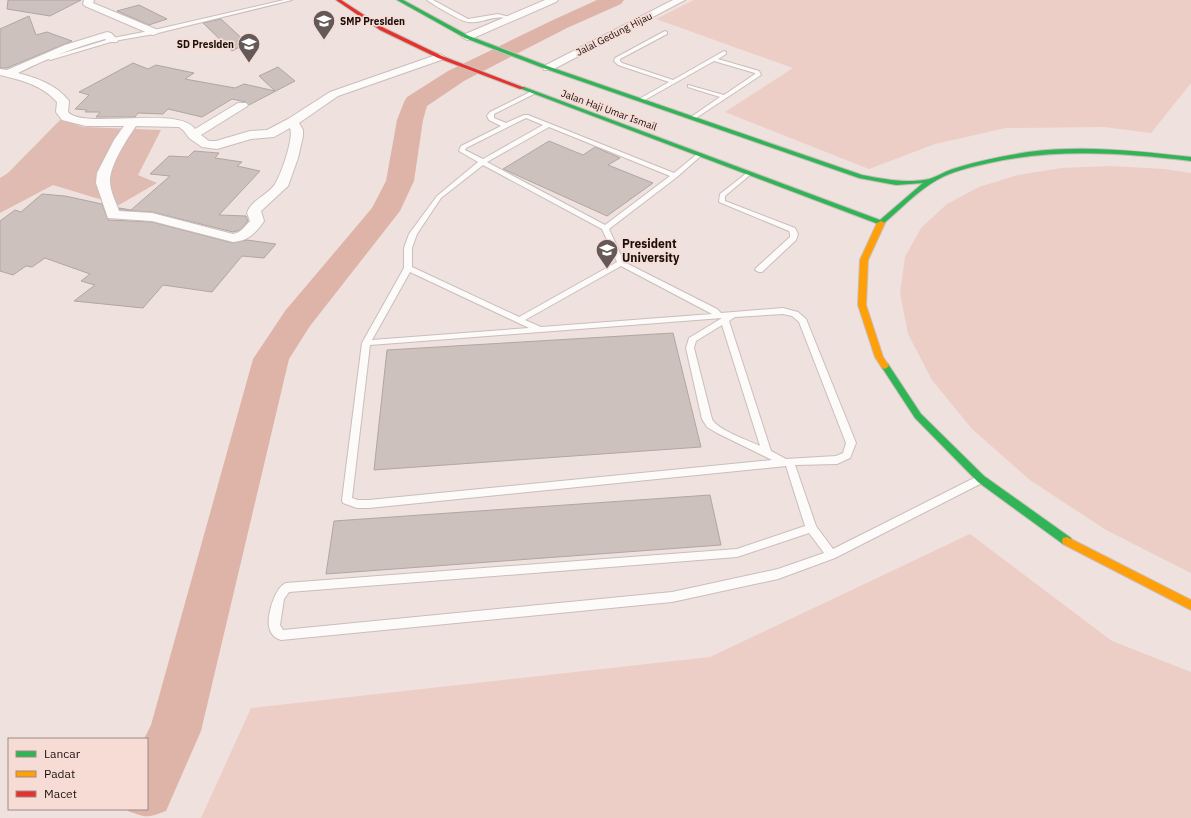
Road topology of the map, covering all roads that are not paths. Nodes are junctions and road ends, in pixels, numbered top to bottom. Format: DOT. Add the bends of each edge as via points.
graph roads {
  1 [pos="89,0"];
  2 [pos="290,0"];
  3 [pos="338,0"];
  4 [pos="399,0"];
  5 [pos="430,0"];
  6 [pos="553,0"];
  7 [pos="680,0"];
  8 [pos="507,16"];
  9 [pos="154,32"];
  10 [pos="665,33"];
  11 [pos="467,37"];
  12 [pos="113,40"];
  13 [pos="724,53"];
  14 [pos="50,58"];
  15 [pos="444,59"];
  16 [pos="713,59"];
  17 [pos="544,66"];
  18 [pos="4,73"];
  19 [pos="672,81"];
  20 [pos="690,86"];
  21 [pos="532,93"];
  22 [pos="725,97"];
  23 [pos="641,100"];
  24 [pos="242,105"];
  25 [pos="693,118"];
  26 [pos="132,122"];
  27 [pos="292,122"];
  28 [pos="548,125"];
  29 [pos="507,126"];
  30 [pos="193,135"];
  31 [pos="1188,146"];
  32 [pos="699,155"];
  33 [pos="1181,157"];
  34 [pos="1191,159"];
  35 [pos="481,163"];
  36 [pos="748,174"];
  37 [pos="675,176"];
  38 [pos="931,181"];
  39 [pos="881,223"];
  40 [pos="605,228"];
  41 [pos="621,263"];
  42 [pos="408,268"];
  43 [pos="759,270"];
  44 [pos="722,318"];
  45 [pos="519,320"];
  46 [pos="540,330"];
  47 [pos="366,343"];
  48 [pos="766,453"];
  49 [pos="786,462"];
  50 [pos="981,479"];
  51 [pos="811,528"];
  52 [pos="831,555"];
  53 [pos="1191,605"];
  1 -- 9 [label="street" via="88,4"];
  2 -- 9 [label="lane"];
  3 -- 15 [label="main road, Jalan Haji Umar Ismail" via="382,29"];
  4 -- 11 [label="main road, Jalan Haji Umar Ismail"];
  5 -- 8 [label="lane" via="467,21 494,15"];
  6 -- 8 [label="street"];
  7 -- 17 [label="street, Jalal Gedung Hijau"];
  8 -- 11 [label="street"];
  9 -- 12 [label="lane"];
  10 -- 19 [label="lane" via="618,58 617,61"];
  11 -- 17 [label="main road, Jalan Haji Umar Ismail"];
  12 -- 14 [label="lane"];
  12 -- 18 [label="street" via="107,35 86,40"];
  13 -- 16 [label="lane"];
  15 -- 21 [label="main road, Jalan Haji Umar Ismail"];
  15 -- 27 [label="street" via="334,94"];
  16 -- 19 [label="lane"];
  16 -- 22 [label="lane" via="758,73"];
  17 -- 23 [label="main road, Jalan Haji Umar Ismail"];
  18 -- 26 [label="street" via="46,86 57,93 63,101 62,112 66,117 86,122"];
  19 -- 23 [label="lane"];
  20 -- 22 [label="lane"];
  21 -- 29 [label="lane" via="492,113 492,119"];
  21 -- 32 [label="main road, Jalan Haji Umar Ismail"];
  22 -- 25 [label="lane"];
  23 -- 25 [label="main road, Jalan Haji Umar Ismail"];
  24 -- 30 [label="street"];
  25 -- 38 [label="main road, Jalan Haji Umar Ismail" via="876,182"];
  26 -- 27 [label="street" via="104,173 103,183 113,215 152,217 233,238 245,235 257,221 255,210 281,186 297,136 297,130"];
  26 -- 30 [label="street" via="182,124"];
  27 -- 30 [label="street" via="270,134 250,135 217,145 206,144"];
  28 -- 29 [label="lane" via="526,116"];
  28 -- 35 [label="lane"];
  28 -- 37 [label="lane"];
  29 -- 35 [label="lane" via="463,147 462,151"];
  31 -- 33 [label="main road"];
  32 -- 36 [label="main road, Jalan Haji Umar Ismail"];
  32 -- 37 [label="lane"];
  33 -- 34 [label="main road"];
  33 -- 38 [label="main road" via="1084,150 1040,152 1000,158 963,168"];
  35 -- 40 [label="lane"];
  35 -- 42 [label="lane" via="439,197 416,230 408,248"];
  36 -- 39 [label="main road, Jalan Haji Umar Ismail"];
  36 -- 43 [label="lane" via="722,195 722,202 792,230 794,234 793,238"];
  37 -- 40 [label="lane"];
  38 -- 39 [label="main road"];
  39 -- 50 [label="main road" via="864,260 862,305 879,358 918,416"];
  40 -- 41 [label="lane"];
  41 -- 44 [label="lane" via="714,310"];
  41 -- 45 [label="lane"];
  42 -- 45 [label="lane"];
  42 -- 47 [label="lane"];
  44 -- 46 [label="lane"];
  44 -- 48 [label="lane"];
  44 -- 48 [label="lane" via="692,340 690,348 707,419 710,425 720,431"];
  44 -- 49 [label="lane" via="783,311 795,314 803,321 851,443 847,455 836,460"];
  45 -- 46 [label="lane"];
  46 -- 47 [label="lane"];
  47 -- 49 [label="lane" via="347,500 357,504"];
  48 -- 49 [label="lane"];
  49 -- 51 [label="lane"];
  50 -- 52 [label="lane"];
  50 -- 53 [label="main road" via="1072,544"];
  51 -- 52 [label="lane"];
  51 -- 52 [label="lane" via="737,553 286,588 279,597 274,625 281,635 672,597 778,574"];
}
